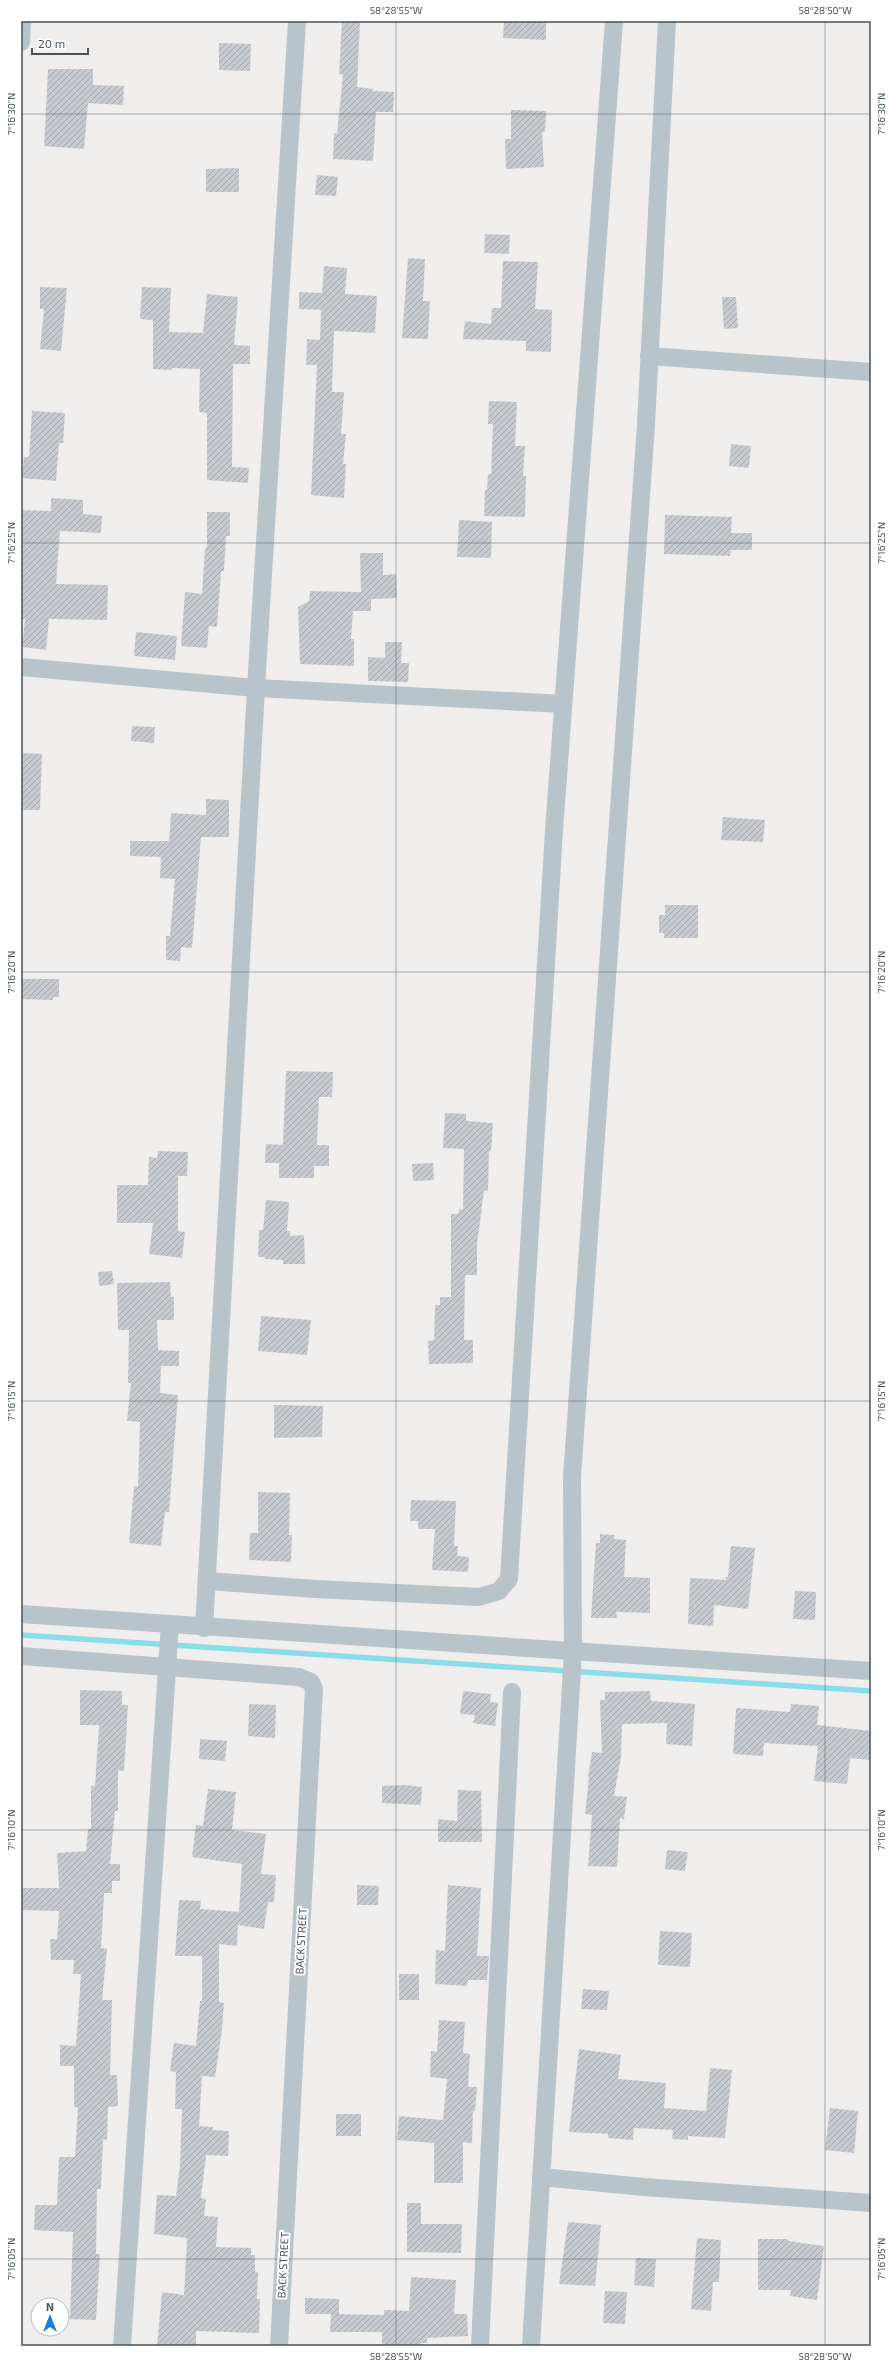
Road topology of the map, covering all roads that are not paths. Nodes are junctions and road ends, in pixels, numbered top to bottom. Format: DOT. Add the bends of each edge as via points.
graph roads {
  1 [pos="22,21"];
  2 [pos="297,21"];
  3 [pos="614,21"];
  4 [pos="667,21"];
  5 [pos="21,42"];
  6 [pos="649,356"];
  7 [pos="871,372"];
  8 [pos="21,667"];
  9 [pos="256,688"];
  10 [pos="563,704"];
  11 [pos="208,1581"];
  12 [pos="21,1614"];
  13 [pos="170,1624"];
  14 [pos="204,1628"];
  15 [pos="573,1652"];
  16 [pos="21,1656"];
  17 [pos="167,1667"];
  18 [pos="871,1671"];
  19 [pos="512,1692"];
  20 [pos="541,2177"];
  21 [pos="871,2203"];
  22 [pos="122,2346"];
  23 [pos="279,2346"];
  24 [pos="480,2346"];
  25 [pos="531,2346"];
  1 -- 5 [label="street"];
  2 -- 9 [label="street"];
  3 -- 10 [label="street"];
  4 -- 6 [label="street"];
  6 -- 7 [label="street"];
  6 -- 15 [label="street" via="572,1477"];
  8 -- 9 [label="street"];
  9 -- 10 [label="street"];
  9 -- 11 [label="street"];
  10 -- 11 [label="street" via="509,1580 499,1591 479,1597"];
  11 -- 14 [label="street"];
  12 -- 13 [label="street"];
  13 -- 14 [label="street"];
  13 -- 17 [label="street"];
  14 -- 15 [label="street"];
  15 -- 18 [label="street"];
  15 -- 20 [label="street"];
  16 -- 17 [label="street, BACK STREET"];
  17 -- 22 [label="street"];
  17 -- 23 [label="street, BACK STREET" via="299,1677 311,1682 314,1689"];
  19 -- 24 [label="street"];
  20 -- 21 [label="street"];
  20 -- 25 [label="street"];
}
